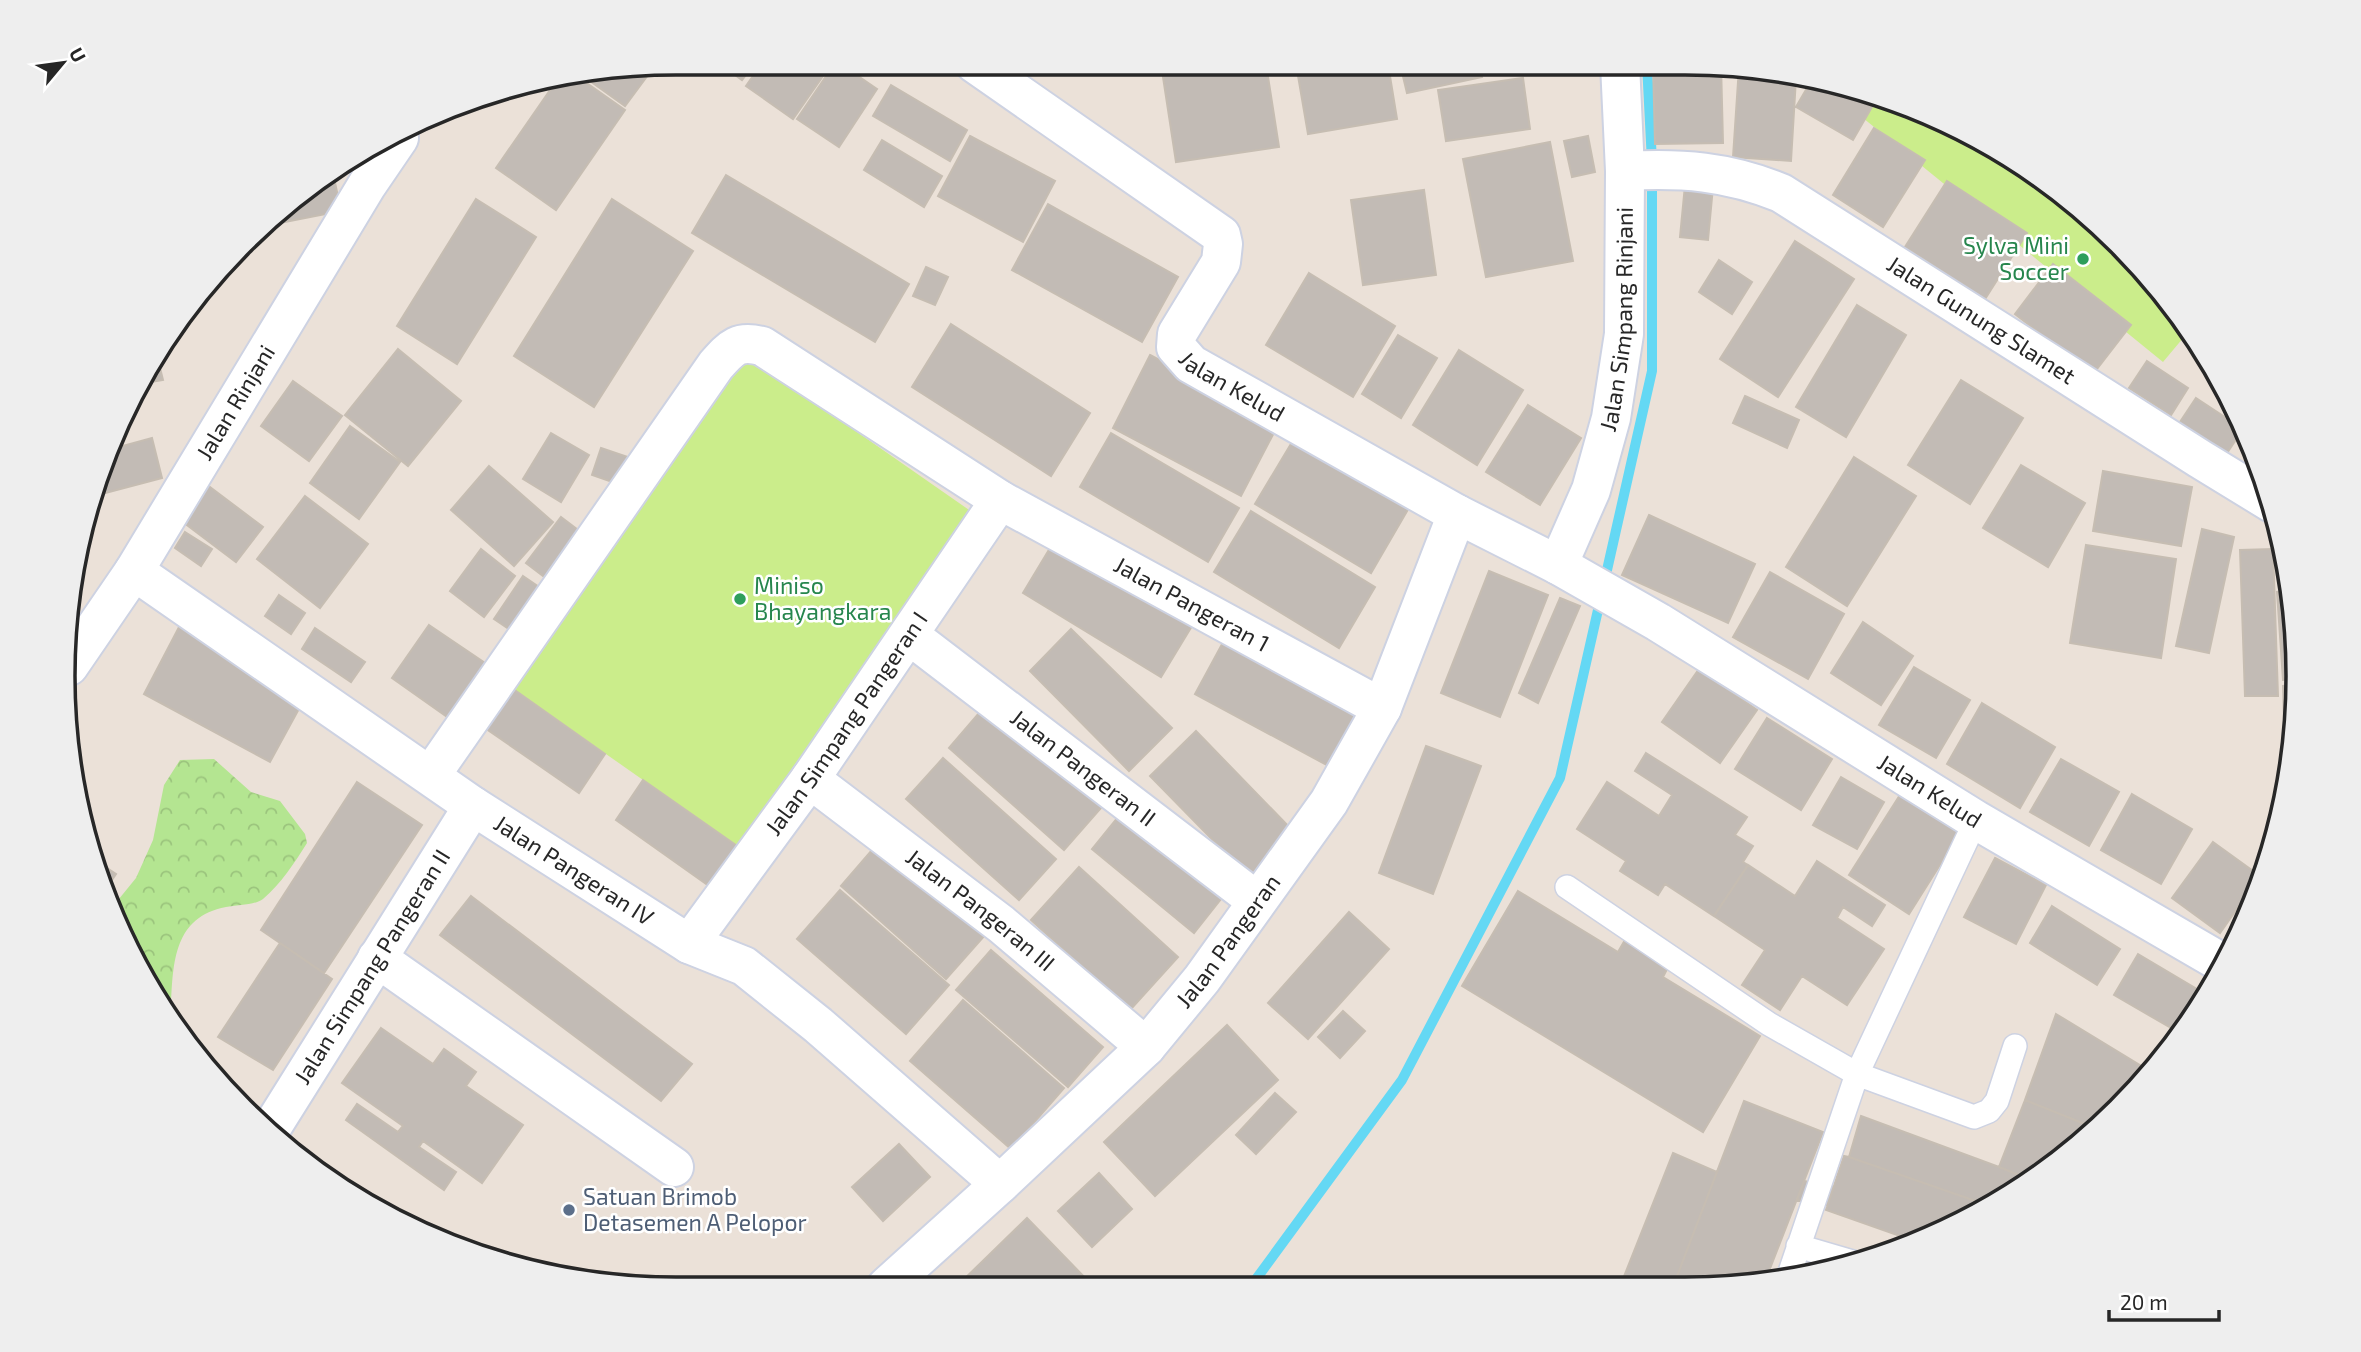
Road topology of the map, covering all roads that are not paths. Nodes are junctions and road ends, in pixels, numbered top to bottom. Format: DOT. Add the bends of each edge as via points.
graph roads {
  1 [pos="991,75"];
  2 [pos="1623,75"];
  3 [pos="387,150"];
  4 [pos="1648,171"];
  5 [pos="364,172"];
  6 [pos="2257,494"];
  7 [pos="1000,500"];
  8 [pos="1457,514"];
  9 [pos="1558,565"];
  10 [pos="134,572"];
  11 [pos="909,635"];
  12 [pos="76,656"];
  13 [pos="1382,708"];
  14 [pos="431,775"];
  15 [pos="810,779"];
  16 [pos="473,806"];
  17 [pos="1976,820"];
  18 [pos="1567,887"];
  19 [pos="1257,901"];
  20 [pos="689,944"];
  21 [pos="377,958"];
  22 [pos="2215,959"];
  23 [pos="2015,1046"];
  24 [pos="1146,1047"];
  25 [pos="1857,1074"];
  26 [pos="275,1123"];
  27 [pos="674,1167"];
  28 [pos="1000,1184"];
  29 [pos="1798,1246"];
  30 [pos="1836,1257"];
  31 [pos="1791,1267"];
  32 [pos="897,1277"];
  1 -- 8 [label="street, Jalan Kelud" via="1221,235 1221,262 1177,334 1176,347 1191,364"];
  2 -- 4 [label="street, Jalan Simpang Rinjani"];
  3 -- 5 [label="street, Jalan Rinjani"];
  4 -- 6 [label="street, Jalan Gunung Slamet" via="1706,172 1751,180 1781,193"];
  4 -- 9 [label="street, Jalan Simpang Rinjani" via="1611,418 1591,490"];
  5 -- 10 [label="street, Jalan Rinjani"];
  7 -- 11 [label="street, Jalan Simpang Pangeran I"];
  7 -- 13 [label="street, Jalan Pangeran 1"];
  7 -- 14 [label="street, Jalan Pangeran 1" via="762,346 746,342 730,350 708,376"];
  8 -- 9 [label="street, Jalan Kelud"];
  8 -- 13 [label="street, Jalan Pangeran"];
  9 -- 17 [label="street, Jalan Kelud"];
  10 -- 12 [label="street, Jalan Rinjani"];
  10 -- 14 [label="street, Jalan Pangeran IV"];
  11 -- 15 [label="street, Jalan Simpang Pangeran I"];
  11 -- 19 [label="street, Jalan Pangeran II"];
  13 -- 19 [label="street, Jalan Pangeran" via="1329,802"];
  14 -- 16 [label="street, Jalan Pangeran IV"];
  15 -- 20 [label="street, Jalan Simpang Pangeran I"];
  15 -- 24 [label="street, Jalan Pangeran III" via="1000,923"];
  16 -- 20 [label="street, Jalan Pangeran IV"];
  16 -- 21 [label="street, Jalan Simpang Pangeran II"];
  17 -- 22 [label="street, Jalan Kelud"];
  17 -- 25 [label="lane"];
  18 -- 25 [label="lane" via="1769,1024"];
  19 -- 24 [label="street, Jalan Pangeran"];
  20 -- 28 [label="street, Jalan Pangeran IV" via="744,966"];
  21 -- 26 [label="street, Jalan Simpang Pangeran II"];
  21 -- 27 [label="street"];
  23 -- 25 [label="lane" via="1997,1101 1974,1118"];
  24 -- 28 [label="street, Jalan Pangeran"];
  25 -- 29 [label="lane"];
  28 -- 32 [label="street, Jalan Pangeran"];
  29 -- 30 [label="lane"];
  29 -- 31 [label="lane"];
}
